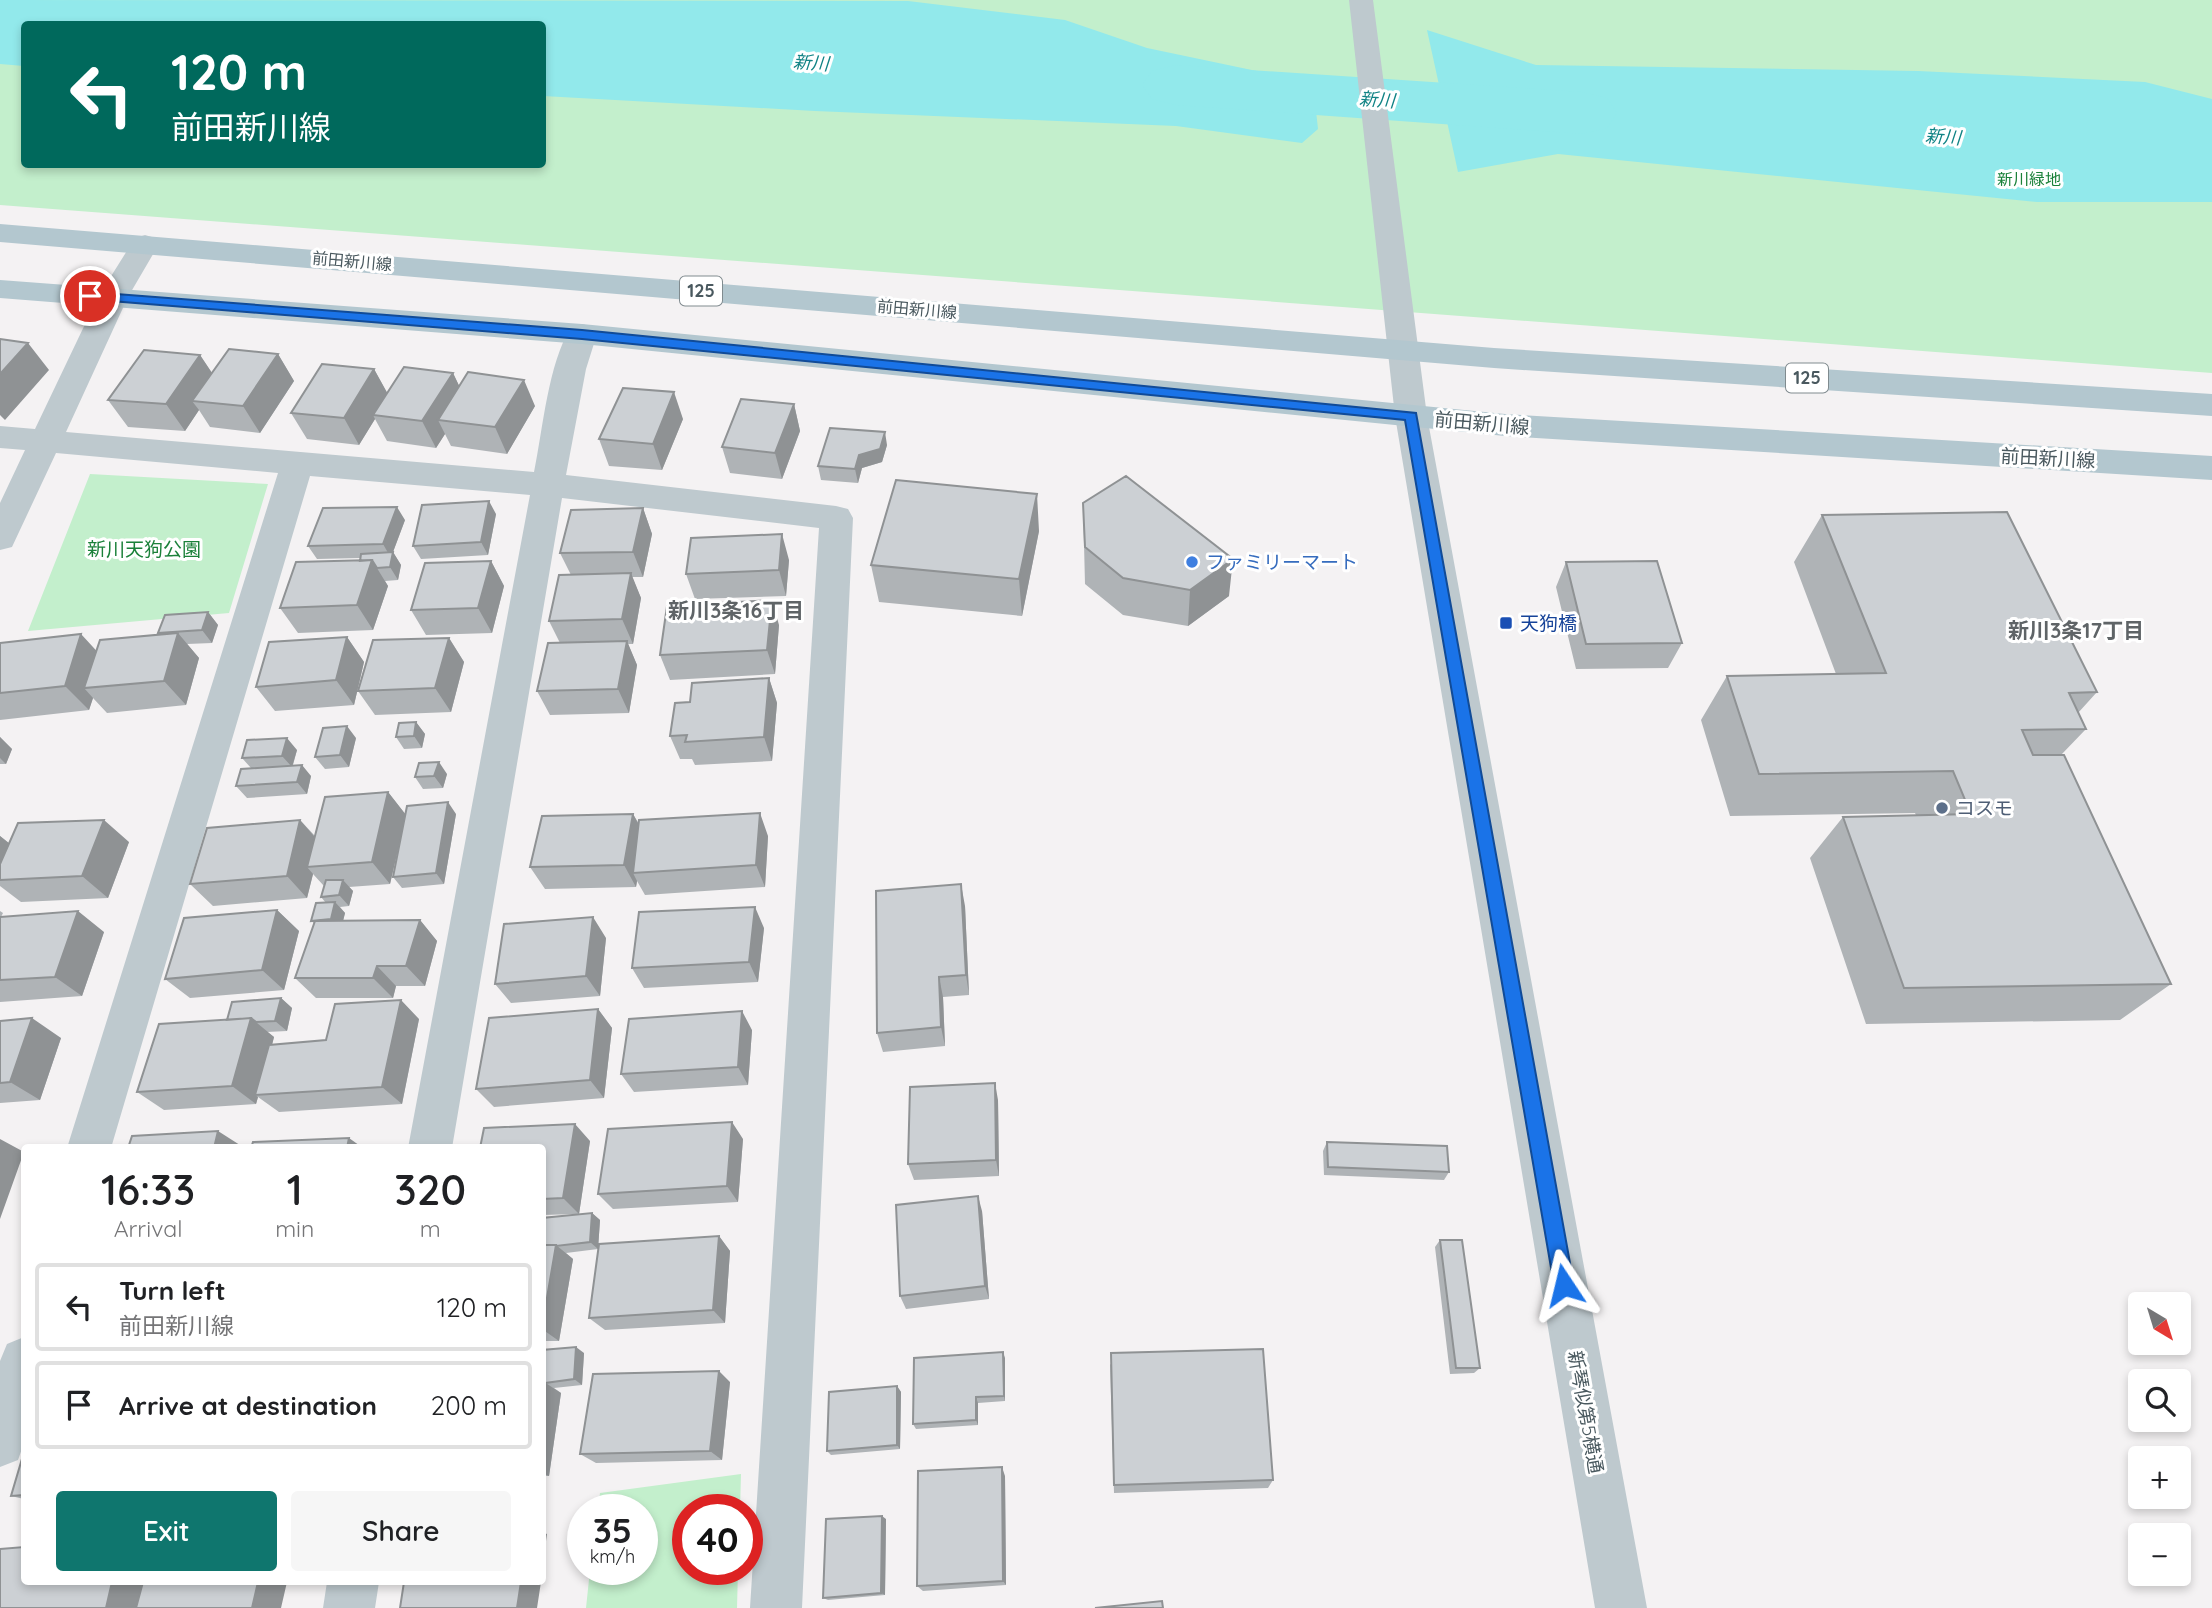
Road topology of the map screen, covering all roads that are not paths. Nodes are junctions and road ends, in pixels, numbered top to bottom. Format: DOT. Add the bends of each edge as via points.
graph roads {
  1 [pos="1361,0"];
  2 [pos="0,233"];
  3 [pos="145,244"];
  4 [pos="0,289"];
  5 [pos="113,298"];
  6 [pos="582,334"];
  7 [pos="1402,350"];
  8 [pos="2212,405"];
  9 [pos="1411,416"];
  10 [pos="0,438"];
  11 [pos="44,441"];
  12 [pos="297,463"];
  13 [pos="2212,468"];
  14 [pos="548,485"];
  15 [pos="0,538"];
  16 [pos="90,1144"];
  17 [pos="431,1144"];
  18 [pos="21,1371"];
  19 [pos="0,1442"];
  20 [pos="353,1585"];
  21 [pos="349,1608"];
  22 [pos="776,1608"];
  23 [pos="1621,1608"];
  1 -- 7 [label="street, 新琴似第5横通"];
  2 -- 3 [label="main road, 前田新川線 / 125"];
  3 -- 5 [label="street"];
  3 -- 7 [label="main road, 前田新川線 / 125"];
  4 -- 5 [label="main road, 前田新川線"];
  5 -- 6 [label="main road, 前田新川線"];
  5 -- 11 [label="street"];
  6 -- 9 [label="main road, 前田新川線"];
  6 -- 14 [label="street"];
  7 -- 8 [label="main road, 前田新川線 / 125"];
  7 -- 9 [label="street, 新琴似第5横通"];
  9 -- 13 [label="main road, 前田新川線"];
  9 -- 23 [label="street, 新琴似第5横通"];
  10 -- 11 [label="street"];
  11 -- 12 [label="street"];
  11 -- 15 [label="street"];
  12 -- 14 [label="street"];
  12 -- 16 [label="street"];
  14 -- 17 [label="street"];
  14 -- 22 [label="street" via="836,518"];
  18 -- 19 [label="street"];
  20 -- 21 [label="street"];
}
